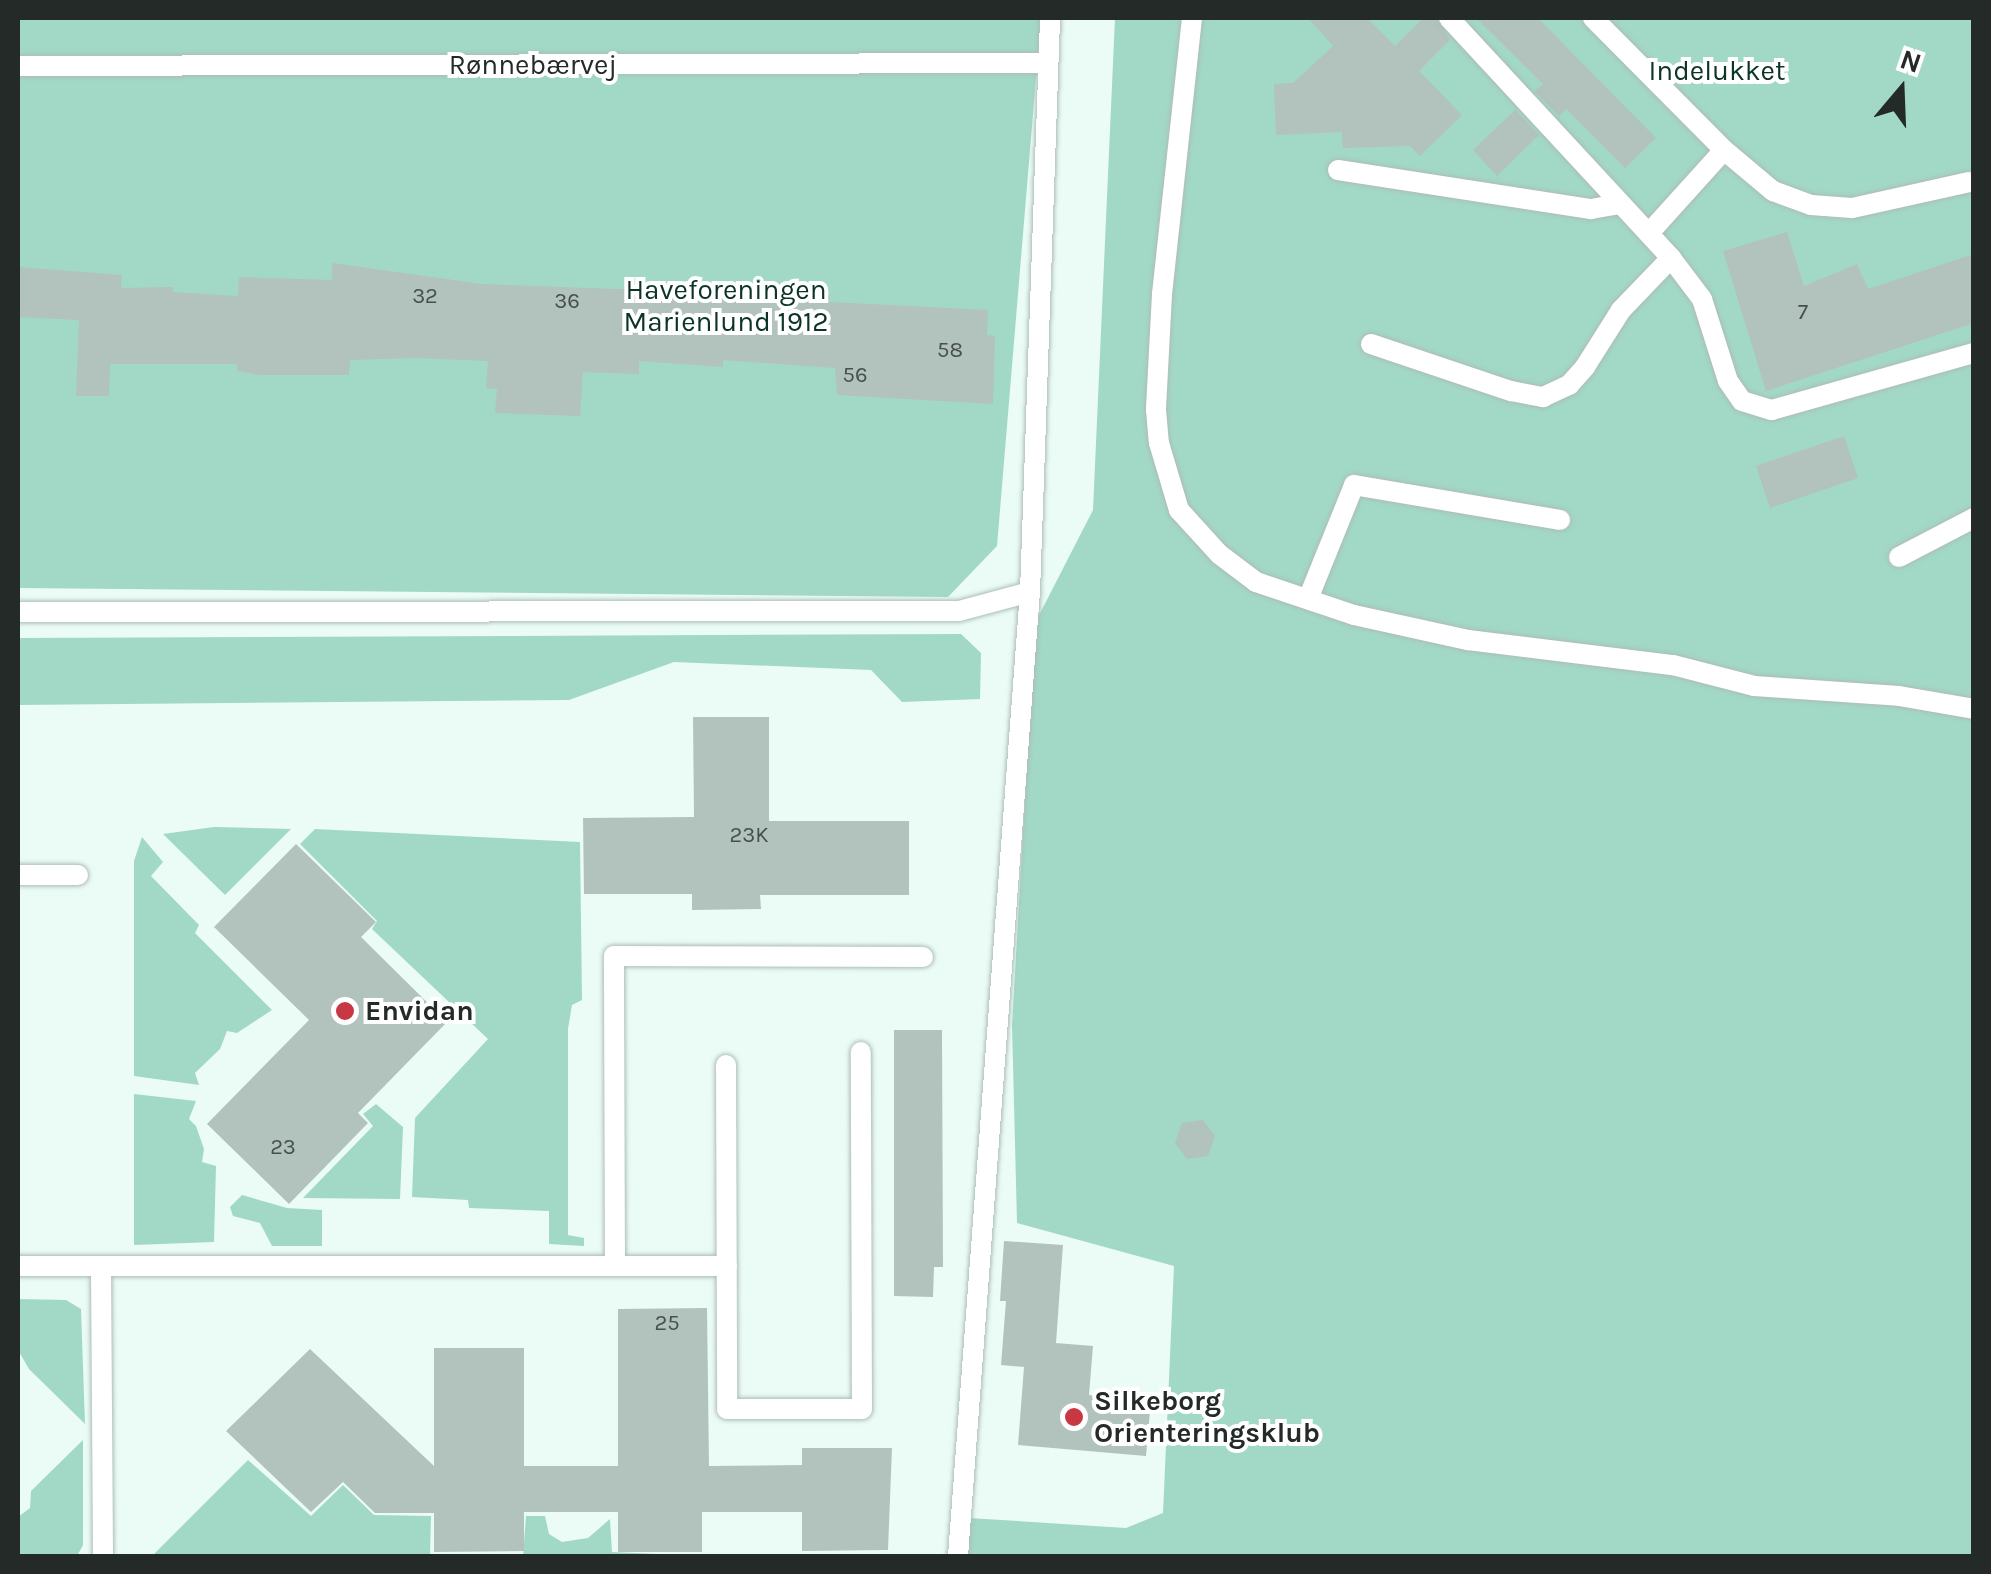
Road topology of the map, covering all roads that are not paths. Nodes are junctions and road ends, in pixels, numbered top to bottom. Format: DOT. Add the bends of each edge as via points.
graph roads {
  1 [pos="1050,18"];
  2 [pos="1192,18"];
  3 [pos="1449,18"];
  4 [pos="1593,18"];
  5 [pos="1048,63"];
  6 [pos="18,66"];
  7 [pos="1724,150"];
  8 [pos="1338,170"];
  9 [pos="1969,182"];
  10 [pos="1619,204"];
  11 [pos="1650,232"];
  12 [pos="1671,258"];
  13 [pos="1372,344"];
  14 [pos="1974,354"];
  15 [pos="1974,518"];
  16 [pos="1560,520"];
  17 [pos="1899,556"];
  18 [pos="1030,592"];
  19 [pos="1308,599"];
  20 [pos="18,612"];
  21 [pos="1974,709"];
  22 [pos="18,875"];
  23 [pos="78,876"];
  24 [pos="922,957"];
  25 [pos="860,1052"];
  26 [pos="726,1066"];
  27 [pos="18,1266"];
  28 [pos="616,1266"];
  29 [pos="727,1266"];
  30 [pos="101,1267"];
  31 [pos="103,1556"];
  32 [pos="958,1556"];
  1 -- 5 [label="lane"];
  2 -- 19 [label="lane" via="1162,294 1159,443 1179,510 1219,554 1256,582"];
  3 -- 10 [label="lane"];
  4 -- 7 [label="lane"];
  5 -- 6 [label="lane, Rønnebærvej"];
  5 -- 18 [label="lane"];
  7 -- 9 [label="lane" via="1773,191 1811,205 1852,208"];
  7 -- 11 [label="lane"];
  8 -- 10 [label="lane" via="1591,209"];
  10 -- 11 [label="lane"];
  11 -- 12 [label="lane"];
  12 -- 13 [label="lane" via="1620,310 1569,385 1543,397"];
  12 -- 14 [label="lane" via="1702,299 1728,381 1742,401 1772,410"];
  15 -- 17 [label="lane"];
  16 -- 19 [label="lane" via="1354,485"];
  18 -- 20 [label="lane" via="959,610"];
  18 -- 32 [label="lane"];
  19 -- 21 [label="lane" via="1468,640 1673,665 1754,686 1899,696"];
  22 -- 23 [label="lane"];
  24 -- 28 [label="lane" via="614,956"];
  25 -- 29 [label="lane" via="862,1409 727,1410"];
  26 -- 29 [label="lane"];
  27 -- 30 [label="lane"];
  28 -- 29 [label="lane"];
  28 -- 30 [label="lane"];
  30 -- 31 [label="lane"];
}
